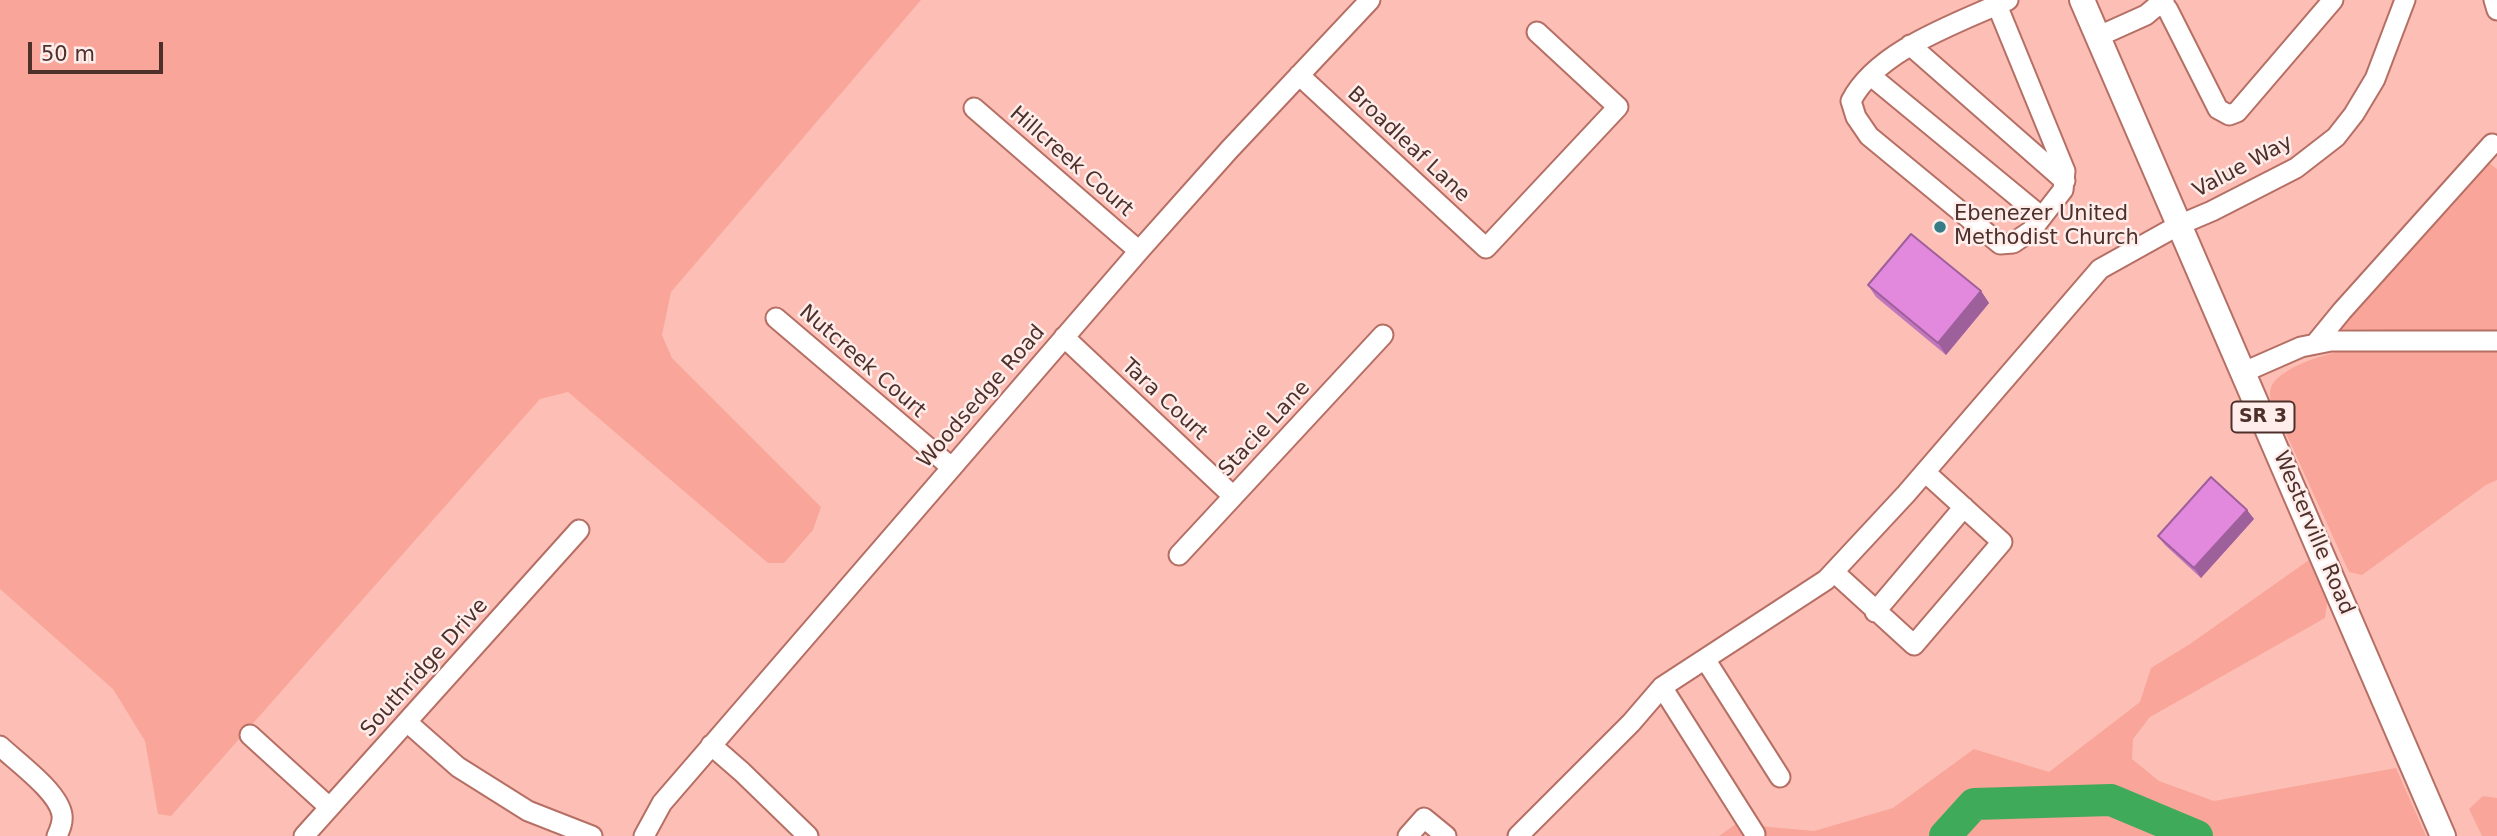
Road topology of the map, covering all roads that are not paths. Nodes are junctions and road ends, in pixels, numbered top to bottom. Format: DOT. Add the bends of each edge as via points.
graph roads {
  1 [pos="1370,0"];
  2 [pos="2082,0"];
  3 [pos="2333,0"];
  4 [pos="2405,0"];
  5 [pos="2494,0"];
  6 [pos="2163,1"];
  7 [pos="2003,3"];
  8 [pos="2497,10"];
  9 [pos="1536,33"];
  10 [pos="2097,37"];
  11 [pos="1910,45"];
  12 [pos="1298,75"];
  13 [pos="1871,76"];
  14 [pos="974,108"];
  15 [pos="2492,144"];
  16 [pos="2065,181"];
  17 [pos="2042,216"];
  18 [pos="2179,225"];
  19 [pos="1139,251"];
  20 [pos="776,318"];
  21 [pos="1383,335"];
  22 [pos="1064,337"];
  23 [pos="2497,341"];
  24 [pos="2315,344"];
  25 [pos="2244,372"];
  26 [pos="951,467"];
  27 [pos="1925,472"];
  28 [pos="1233,496"];
  29 [pos="1964,507"];
  30 [pos="579,530"];
  31 [pos="1179,555"];
  32 [pos="1834,572"];
  33 [pos="1875,612"];
  34 [pos="1705,659"];
  35 [pos="1662,687"];
  36 [pos="407,722"];
  37 [pos="250,735"];
  38 [pos="711,745"];
  39 [pos="0,746"];
  40 [pos="1780,777"];
  41 [pos="329,807"];
  42 [pos="60,827"];
  43 [pos="1755,834"];
  44 [pos="304,836"];
  45 [pos="592,836"];
  46 [pos="644,836"];
  47 [pos="808,836"];
  48 [pos="1408,836"];
  49 [pos="1446,836"];
  50 [pos="1518,836"];
  51 [pos="2443,836"];
  1 -- 12 [label="street, Woodsedge Road"];
  2 -- 10 [label="main road, Westerville Road / SR 3"];
  3 -- 6 [label="street" via="2229,116 2218,109"];
  4 -- 18 [label="street, Value Way" via="2375,79 2336,137 2296,168"];
  5 -- 8 [label="street"];
  6 -- 10 [label="street" via="2146,15"];
  7 -- 11 [label="street"];
  7 -- 16 [label="street"];
  9 -- 12 [label="street, Broadleaf Lane" via="1618,107 1486,248"];
  10 -- 18 [label="main road, Westerville Road / SR 3"];
  11 -- 13 [label="street"];
  11 -- 16 [label="street"];
  12 -- 19 [label="street, Woodsedge Road"];
  13 -- 17 [label="street"];
  13 -- 17 [label="street" via="1851,101 1856,117 1879,145 2000,244 2023,238"];
  14 -- 19 [label="street, Hillcreek Court"];
  15 -- 24 [label="street"];
  16 -- 17 [label="street"];
  18 -- 25 [label="main road, Westerville Road / SR 3"];
  18 -- 27 [label="street, Value Way" via="2100,269"];
  19 -- 22 [label="street, Woodsedge Road"];
  20 -- 26 [label="street, Nutcreek Court"];
  21 -- 28 [label="street, Stacie Lane"];
  22 -- 26 [label="street, Woodsedge Road"];
  22 -- 28 [label="street, Tara Court"];
  23 -- 24 [label="street"];
  24 -- 25 [label="street"];
  25 -- 51 [label="main road, Westerville Road / SR 3"];
  26 -- 38 [label="street, Woodsedge Road"];
  27 -- 29 [label="street"];
  27 -- 32 [label="street, Value Way"];
  28 -- 31 [label="street, Stacie Lane"];
  29 -- 33 [label="street"];
  29 -- 33 [label="street" via="2002,542 1994,552 1914,645"];
  30 -- 36 [label="street, Southridge Drive"];
  32 -- 33 [label="street"];
  32 -- 34 [label="street, Value Way"];
  34 -- 35 [label="street, Value Way"];
  34 -- 40 [label="street"];
  35 -- 43 [label="street"];
  35 -- 50 [label="street, Value Way"];
  36 -- 41 [label="street, Southridge Drive"];
  36 -- 45 [label="street" via="458,767 528,811"];
  37 -- 41 [label="street"];
  38 -- 46 [label="street, Woodsedge Road" via="662,803"];
  38 -- 47 [label="street"];
  39 -- 42 [label="street" via="52,794 61,809"];
  41 -- 44 [label="street, Southridge Drive"];
  48 -- 49 [label="street" via="1424,818"];
}
